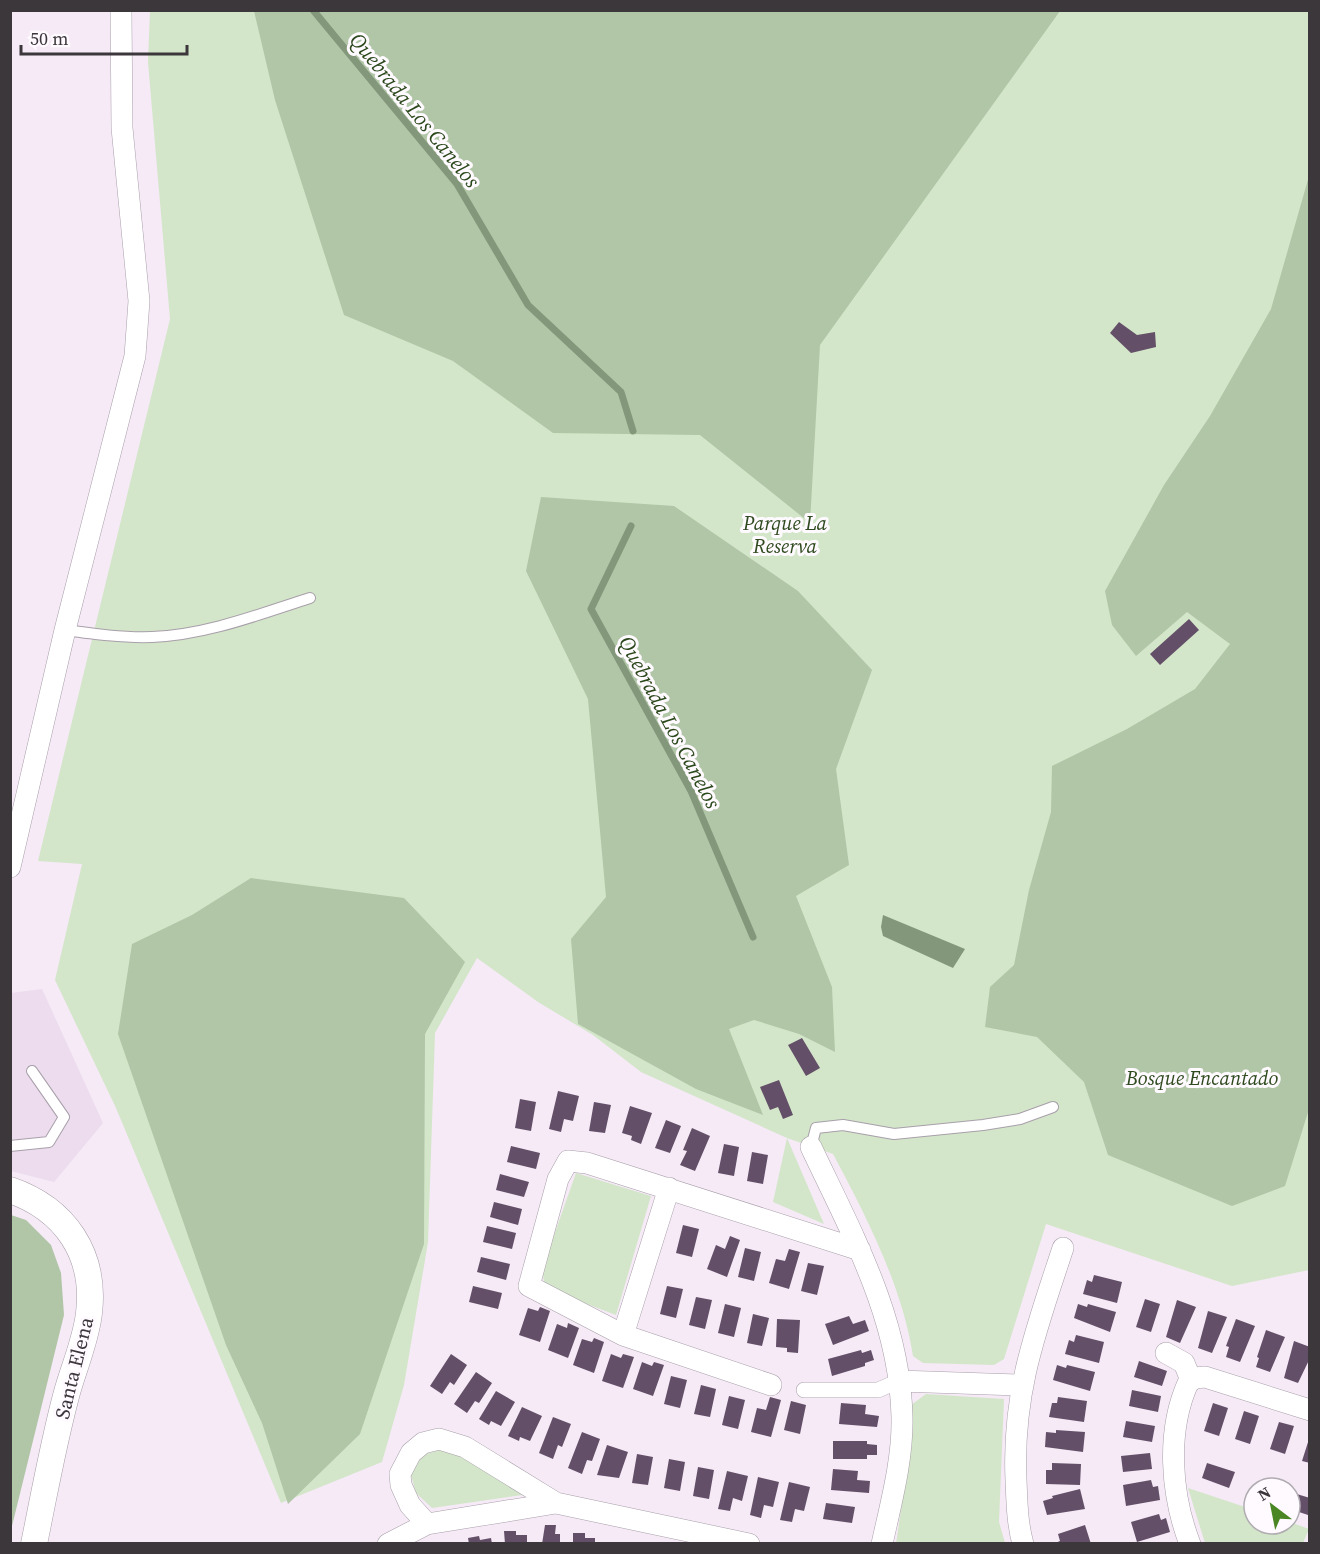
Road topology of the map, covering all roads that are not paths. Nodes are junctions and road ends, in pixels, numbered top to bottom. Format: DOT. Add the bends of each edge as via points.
graph roads {
  1 [pos="121,10"];
  2 [pos="310,598"];
  3 [pos="65,630"];
  4 [pos="10,867"];
  5 [pos="32,1071"];
  6 [pos="1053,1107"];
  7 [pos="10,1146"];
  8 [pos="811,1147"];
  9 [pos="669,1188"];
  10 [pos="10,1190"];
  11 [pos="1063,1248"];
  12 [pos="860,1250"];
  13 [pos="622,1335"];
  14 [pos="1166,1353"];
  15 [pos="1191,1380"];
  16 [pos="899,1381"];
  17 [pos="771,1385"];
  18 [pos="1021,1385"];
  19 [pos="804,1390"];
  20 [pos="1310,1410"];
  21 [pos="556,1503"];
  22 [pos="427,1524"];
  23 [pos="34,1544"];
  24 [pos="388,1544"];
  25 [pos="749,1544"];
  26 [pos="882,1544"];
  27 [pos="1023,1544"];
  28 [pos="1190,1544"];
  1 -- 3 [label="street" via="122,128 139,301 135,356"];
  2 -- 3 [label="lane" via="213,627 155,637"];
  3 -- 4 [label="street"];
  5 -- 7 [label="lane" via="64,1117 49,1142"];
  6 -- 8 [label="lane" via="1020,1119 894,1134 843,1125 816,1128"];
  8 -- 12 [label="street"];
  9 -- 12 [label="street"];
  9 -- 13 [label="street"];
  9 -- 13 [label="street" via="568,1161 558,1179 529,1286"];
  10 -- 23 [label="street, Santa Elena" via="33,1198 52,1211 83,1253 88,1281 89,1313 65,1397"];
  11 -- 18 [label="street"];
  12 -- 16 [label="street" via="892,1336"];
  13 -- 17 [label="street"];
  14 -- 15 [label="street" via="1184,1363"];
  15 -- 20 [label="street" via="1205,1377"];
  15 -- 28 [label="street" via="1184,1392 1174,1440 1176,1492"];
  16 -- 18 [label="street"];
  16 -- 19 [label="street" via="878,1390"];
  16 -- 26 [label="street" via="899,1453"];
  18 -- 27 [label="street" via="1015,1453 1018,1524"];
  21 -- 22 [label="street"];
  21 -- 22 [label="street" via="465,1447 439,1439 423,1443 411,1453 400,1474 410,1505"];
  21 -- 25 [label="street"];
  22 -- 24 [label="street"];
}
